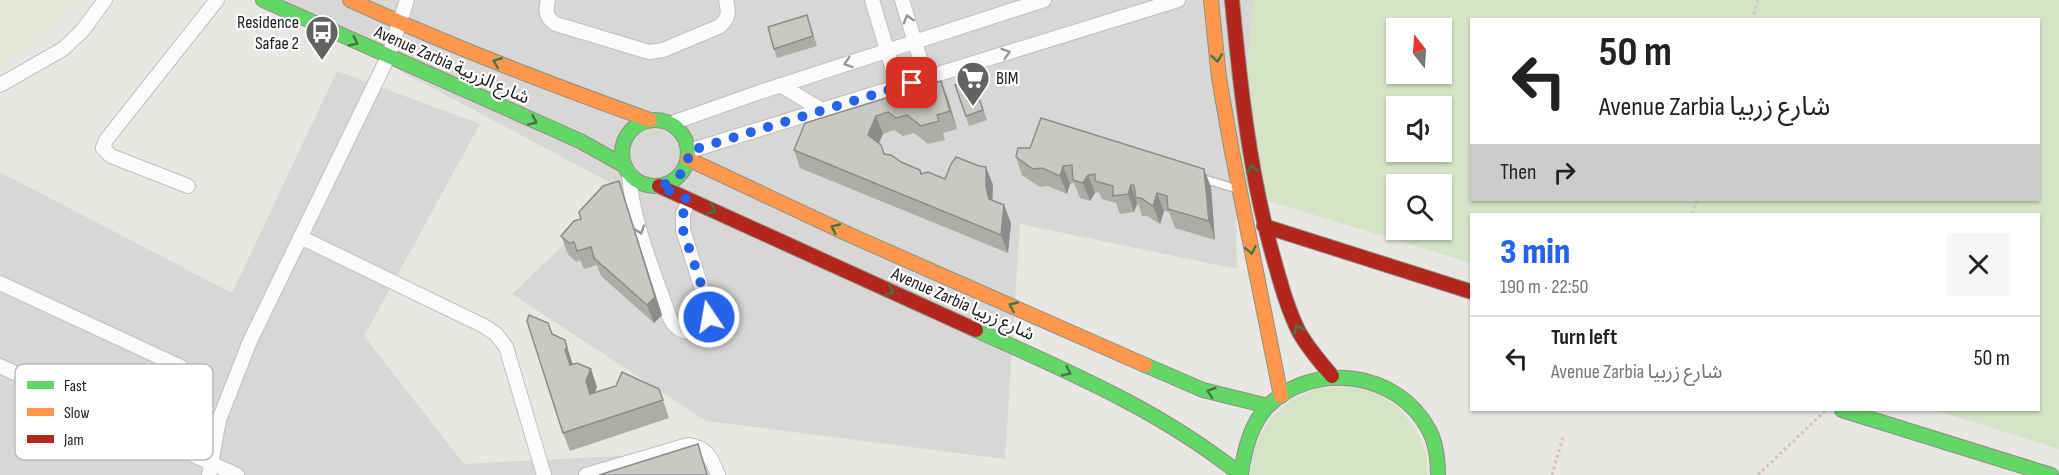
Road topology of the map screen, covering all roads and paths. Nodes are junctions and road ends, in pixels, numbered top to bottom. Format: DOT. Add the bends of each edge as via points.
graph roads {
  1 [pos="105,0"];
  2 [pos="217,0"];
  3 [pos="263,0"];
  4 [pos="350,0"];
  5 [pos="407,0"];
  6 [pos="548,0"];
  7 [pos="726,0"];
  8 [pos="872,0"];
  9 [pos="902,0"];
  10 [pos="1044,0"];
  11 [pos="1178,0"];
  12 [pos="1211,0"];
  13 [pos="1232,0"];
  14 [pos="1758,0"];
  15 [pos="1753,18"];
  16 [pos="400,23"];
  17 [pos="915,41"];
  18 [pos="887,50"];
  19 [pos="388,57"];
  20 [pos="926,78"];
  21 [pos="0,85"];
  22 [pos="780,85"];
  23 [pos="898,87"];
  24 [pos="822,110"];
  25 [pos="650,120"];
  26 [pos="672,123"];
  27 [pos="689,155"];
  28 [pos="627,170"];
  29 [pos="1195,176"];
  30 [pos="188,186"];
  31 [pos="659,186"];
  32 [pos="1239,189"];
  33 [pos="689,200"];
  34 [pos="1264,226"];
  35 [pos="300,237"];
  36 [pos="0,283"];
  37 [pos="1470,291"];
  38 [pos="175,364"];
  39 [pos="0,367"];
  40 [pos="15,374"];
  41 [pos="1332,376"];
  42 [pos="1281,396"];
  43 [pos="1268,406"];
  44 [pos="1825,411"];
  45 [pos="1845,411"];
  46 [pos="1563,437"];
  47 [pos="213,450"];
  48 [pos="191,460"];
  49 [pos="210,469"];
  50 [pos="237,475"];
  51 [pos="544,475"];
  52 [pos="586,475"];
  53 [pos="718,475"];
  54 [pos="1241,475"];
  55 [pos="1438,475"];
  56 [pos="1552,475"];
  57 [pos="1758,475"];
  58 [pos="2051,475"];
  1 -- 21 [label="street" via="63,49"];
  2 -- 30 [label="street" via="103,148 111,156"];
  3 -- 19 [label="main road, Avenue Zarbia شارع الزربية, one-way"];
  4 -- 16 [label="main road, Avenue Zarbia شارع الزربية"];
  5 -- 16 [label="street"];
  6 -- 7 [label="street" via="547,16 556,24 649,51 663,50 718,27 728,16"];
  8 -- 18 [label="street"];
  17 -- 9 [label="street, one-way"];
  10 -- 17 [label="street"];
  20 -- 11 [label="street, one-way"];
  12 -- 32 [label="main road, one-way" via="1219,78"];
  34 -- 13 [label="main road, one-way" via="1252,170"];
  14 -- 15 [label="path"];
  16 -- 19 [label="street"];
  25 -- 16 [label="main road, Avenue Zarbia شارع الزربية, one-way"];
  17 -- 18 [label="street"];
  17 -- 20 [label="street"];
  18 -- 22 [label="street, one-way"];
  18 -- 23 [label="street"];
  19 -- 28 [label="main road, Avenue Zarbia شارع الزربية, one-way" via="580,141"];
  19 -- 35 [label="street"];
  20 -- 23 [label="street"];
  22 -- 24 [label="street"];
  22 -- 26 [label="street"];
  23 -- 24 [label="street"];
  24 -- 27 [label="street"];
  25 -- 26 [label="main road"];
  25 -- 28 [label="main road" via="640,123 626,136 622,156"];
  26 -- 27 [label="main road" via="687,140"];
  27 -- 31 [label="main road" via="678,177"];
  43 -- 27 [label="main road, Avenue Zarbia شارع زربيا, one-way" via="1203,390 850,235"];
  28 -- 31 [label="main road" via="642,183"];
  28 -- 33 [label="street, one-way" via="638,223 669,316 679,330 691,332 702,327 709,311 683,230 683,214"];
  29 -- 32 [label="lane"];
  31 -- 33 [label="main road, Avenue Zarbia شارع زربيا"];
  32 -- 42 [label="main road, one-way"];
  33 -- 54 [label="main road, Avenue Zarbia شارع زربيا, one-way" via="1064,369 1178,428"];
  34 -- 37 [label="main road"];
  41 -- 34 [label="main road, one-way" via="1304,341 1294,321"];
  35 -- 47 [label="street" via="229,393"];
  35 -- 51 [label="street" via="496,334 509,354"];
  36 -- 38 [label="street"];
  39 -- 40 [label="street"];
  41 -- 42 [label="main road" via="1296,386"];
  41 -- 55 [label="main road" via="1361,378 1388,388 1411,406 1428,430 1438,457"];
  42 -- 43 [label="main road"];
  43 -- 54 [label="main road" via="1249,436"];
  44 -- 57 [label="path"];
  45 -- 58 [label="main road"];
  46 -- 56 [label="path"];
  48 -- 49 [label="street"];
  49 -- 50 [label="street"];
  52 -- 53 [label="street" via="688,445 705,451"];
}
